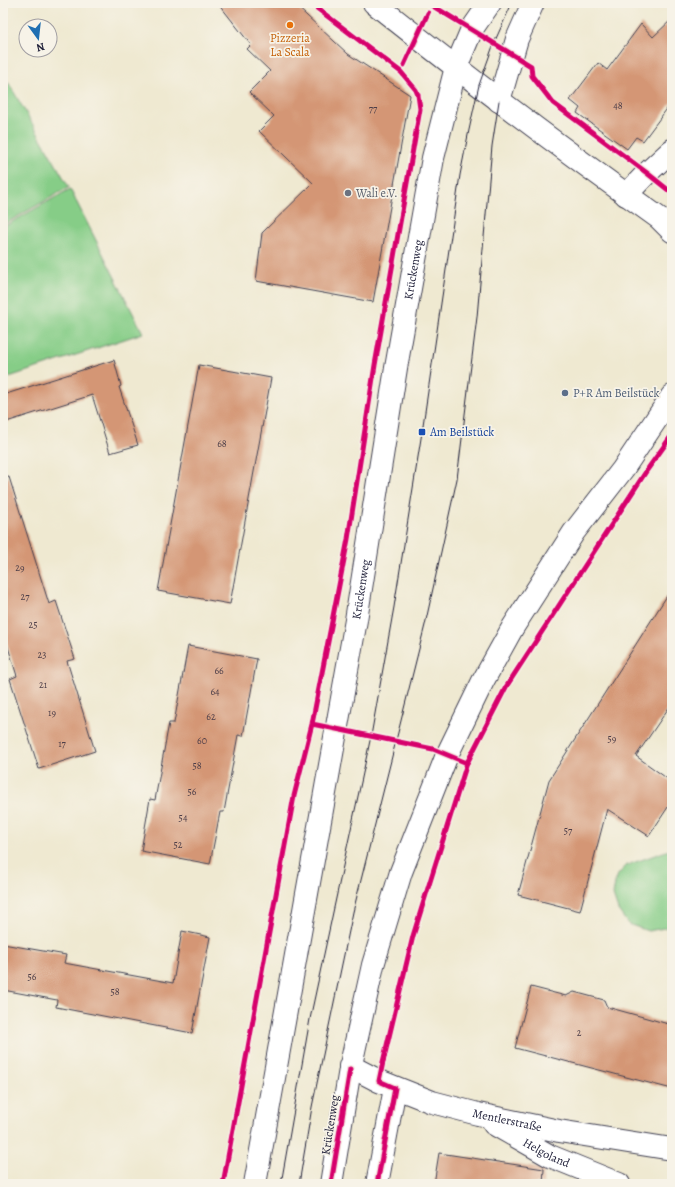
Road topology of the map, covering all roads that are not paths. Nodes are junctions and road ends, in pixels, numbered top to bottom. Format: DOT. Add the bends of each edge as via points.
graph roads {
  1 [pos="374,3"];
  2 [pos="490,3"];
  3 [pos="533,3"];
  4 [pos="456,67"];
  5 [pos="499,101"];
  6 [pos="672,150"];
  7 [pos="626,195"];
  8 [pos="672,231"];
  9 [pos="672,396"];
  10 [pos="350,1066"];
  11 [pos="395,1088"];
  12 [pos="478,1114"];
  13 [pos="672,1149"];
  14 [pos="255,1184"];
  15 [pos="331,1184"];
  16 [pos="377,1184"];
  17 [pos="618,1184"];
  1 -- 4 [label="main road"];
  2 -- 4 [label="main road, Krückenweg" via="472,29"];
  3 -- 5 [label="main road" via="517,39"];
  4 -- 5 [label="main road"];
  4 -- 14 [label="main road, Krückenweg" via="433,158 391,397 356,620"];
  5 -- 7 [label="main road"];
  6 -- 7 [label="main road"];
  7 -- 8 [label="main road" via="659,218"];
  9 -- 10 [label="main road, Krückenweg" via="623,469 574,532 513,626 450,748 401,872 373,965"];
  10 -- 11 [label="main road, Mentlerstraße"];
  10 -- 15 [label="main road, Krückenweg"];
  11 -- 12 [label="main road, Mentlerstraße" via="432,1102"];
  11 -- 16 [label="main road"];
  12 -- 13 [label="main road, Mentlerstraße" via="559,1131"];
  12 -- 17 [label="main road, Helgoland" via="550,1156"];
}
